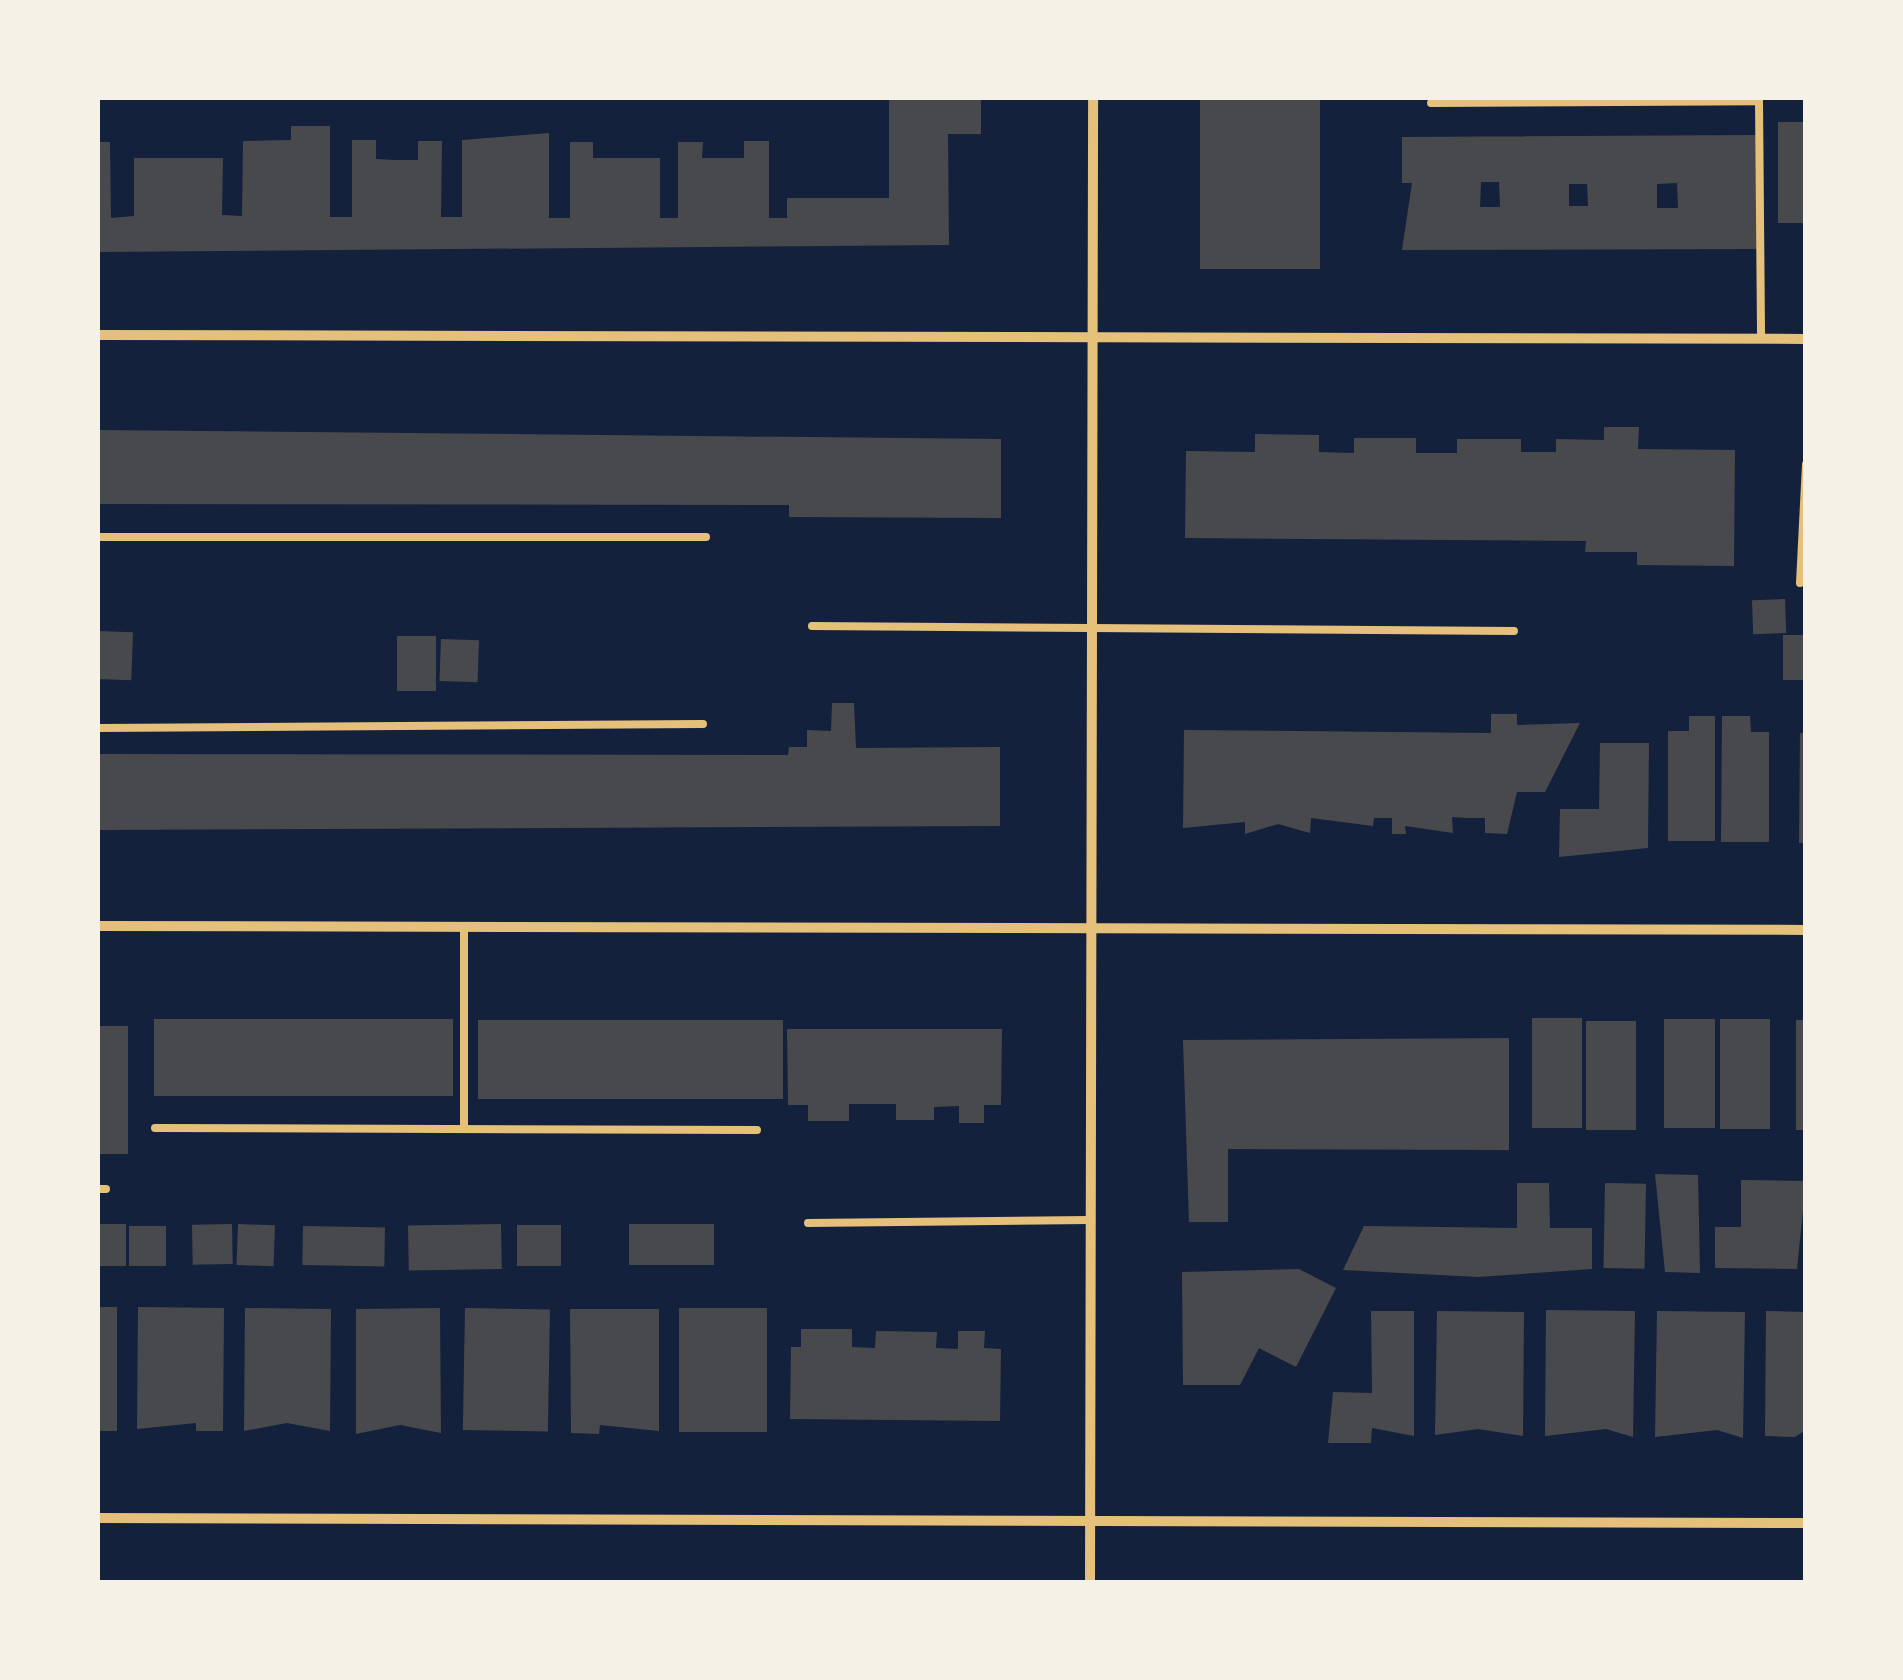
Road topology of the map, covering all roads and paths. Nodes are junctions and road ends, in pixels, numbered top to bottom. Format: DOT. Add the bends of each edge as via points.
graph roads {
  1 [pos="1093,98"];
  2 [pos="1431,103"];
  3 [pos="98,335"];
  4 [pos="1092,337"];
  5 [pos="1761,339"];
  6 [pos="1806,339"];
  7 [pos="1806,464"];
  8 [pos="98,537"];
  9 [pos="706,538"];
  10 [pos="1800,583"];
  11 [pos="812,626"];
  12 [pos="1091,630"];
  13 [pos="1514,630"];
  14 [pos="703,724"];
  15 [pos="98,728"];
  16 [pos="98,926"];
  17 [pos="464,927"];
  18 [pos="1091,929"];
  19 [pos="1806,930"];
  20 [pos="155,1128"];
  21 [pos="464,1129"];
  22 [pos="756,1130"];
  23 [pos="1090,1220"];
  24 [pos="808,1223"];
  25 [pos="98,1518"];
  26 [pos="1090,1520"];
  27 [pos="1806,1524"];
  28 [pos="1090,1582"];
  1 -- 4 [label="street"];
  2 -- 5 [label="lane" via="1759,100"];
  3 -- 4 [label="street"];
  4 -- 5 [label="street"];
  4 -- 12 [label="street"];
  5 -- 6 [label="street"];
  7 -- 10 [label="lane"];
  8 -- 9 [label="lane"];
  11 -- 12 [label="lane"];
  12 -- 13 [label="lane"];
  12 -- 18 [label="street"];
  14 -- 15 [label="lane"];
  16 -- 17 [label="street"];
  17 -- 18 [label="street"];
  17 -- 21 [label="lane"];
  18 -- 19 [label="street"];
  18 -- 23 [label="street"];
  20 -- 21 [label="lane"];
  21 -- 22 [label="lane"];
  23 -- 24 [label="lane"];
  23 -- 26 [label="street"];
  25 -- 26 [label="street"];
  26 -- 27 [label="street"];
  26 -- 28 [label="street"];
}
